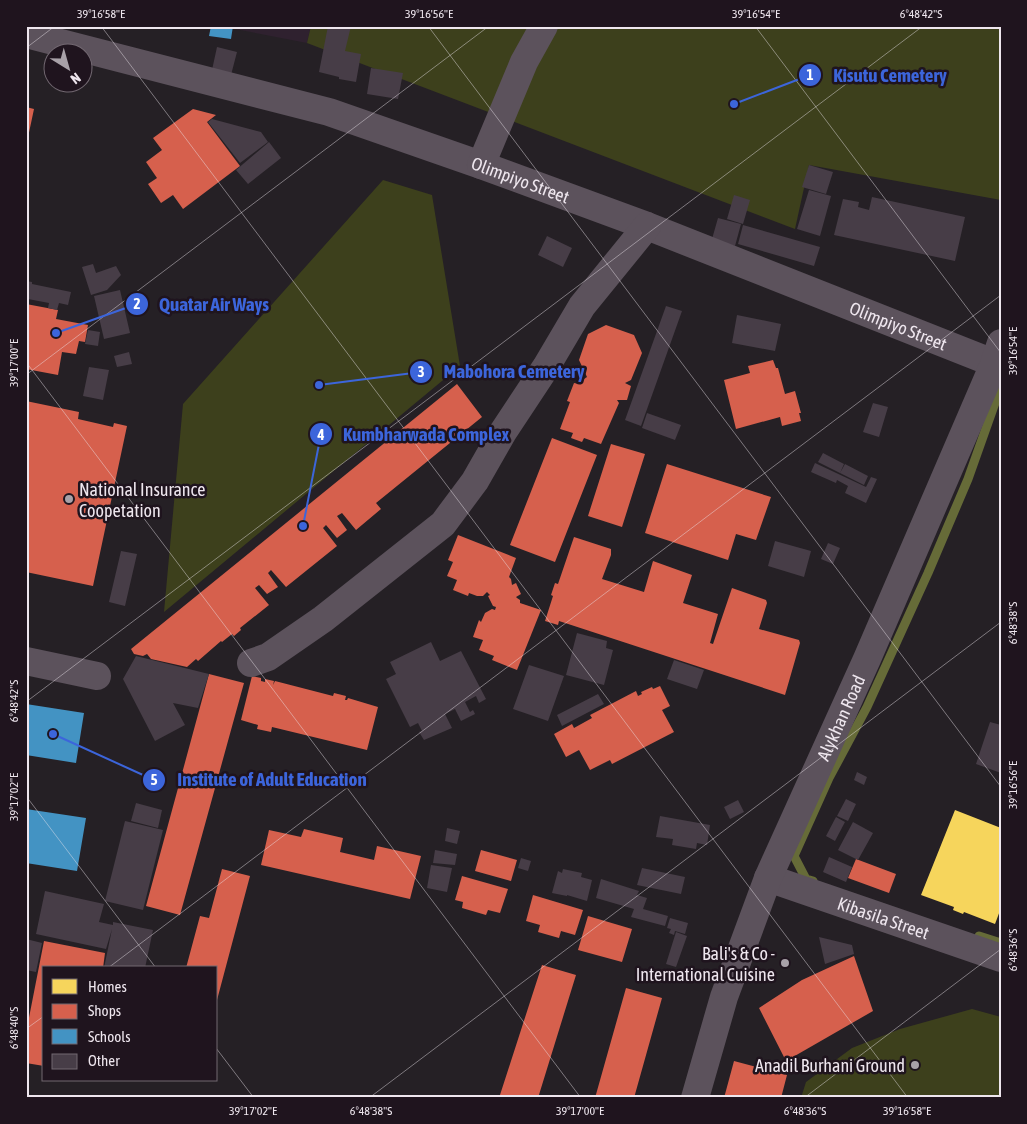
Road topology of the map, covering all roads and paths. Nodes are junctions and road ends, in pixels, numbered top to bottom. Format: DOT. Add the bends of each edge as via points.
graph roads {
  1 [pos="544,26"];
  2 [pos="26,34"];
  3 [pos="481,164"];
  4 [pos="647,226"];
  5 [pos="998,358"];
  6 [pos="26,662"];
  7 [pos="252,663"];
  8 [pos="97,676"];
  9 [pos="768,878"];
  10 [pos="1001,958"];
  11 [pos="695,1098"];
  1 -- 3 [label="street" via="524,62"];
  2 -- 3 [label="street, Olimpiyo Street" via="328,112"];
  3 -- 4 [label="street, Olimpiyo Street"];
  4 -- 5 [label="street, Olimpiyo Street"];
  4 -- 7 [label="street" via="582,306 475,481 443,524 323,619 268,657"];
  5 -- 9 [label="street, Alykhan Road"];
  6 -- 8 [label="street"];
  9 -- 10 [label="street, Kibasila Street"];
  9 -- 11 [label="street, Alykhan Road" via="724,997"];
}
